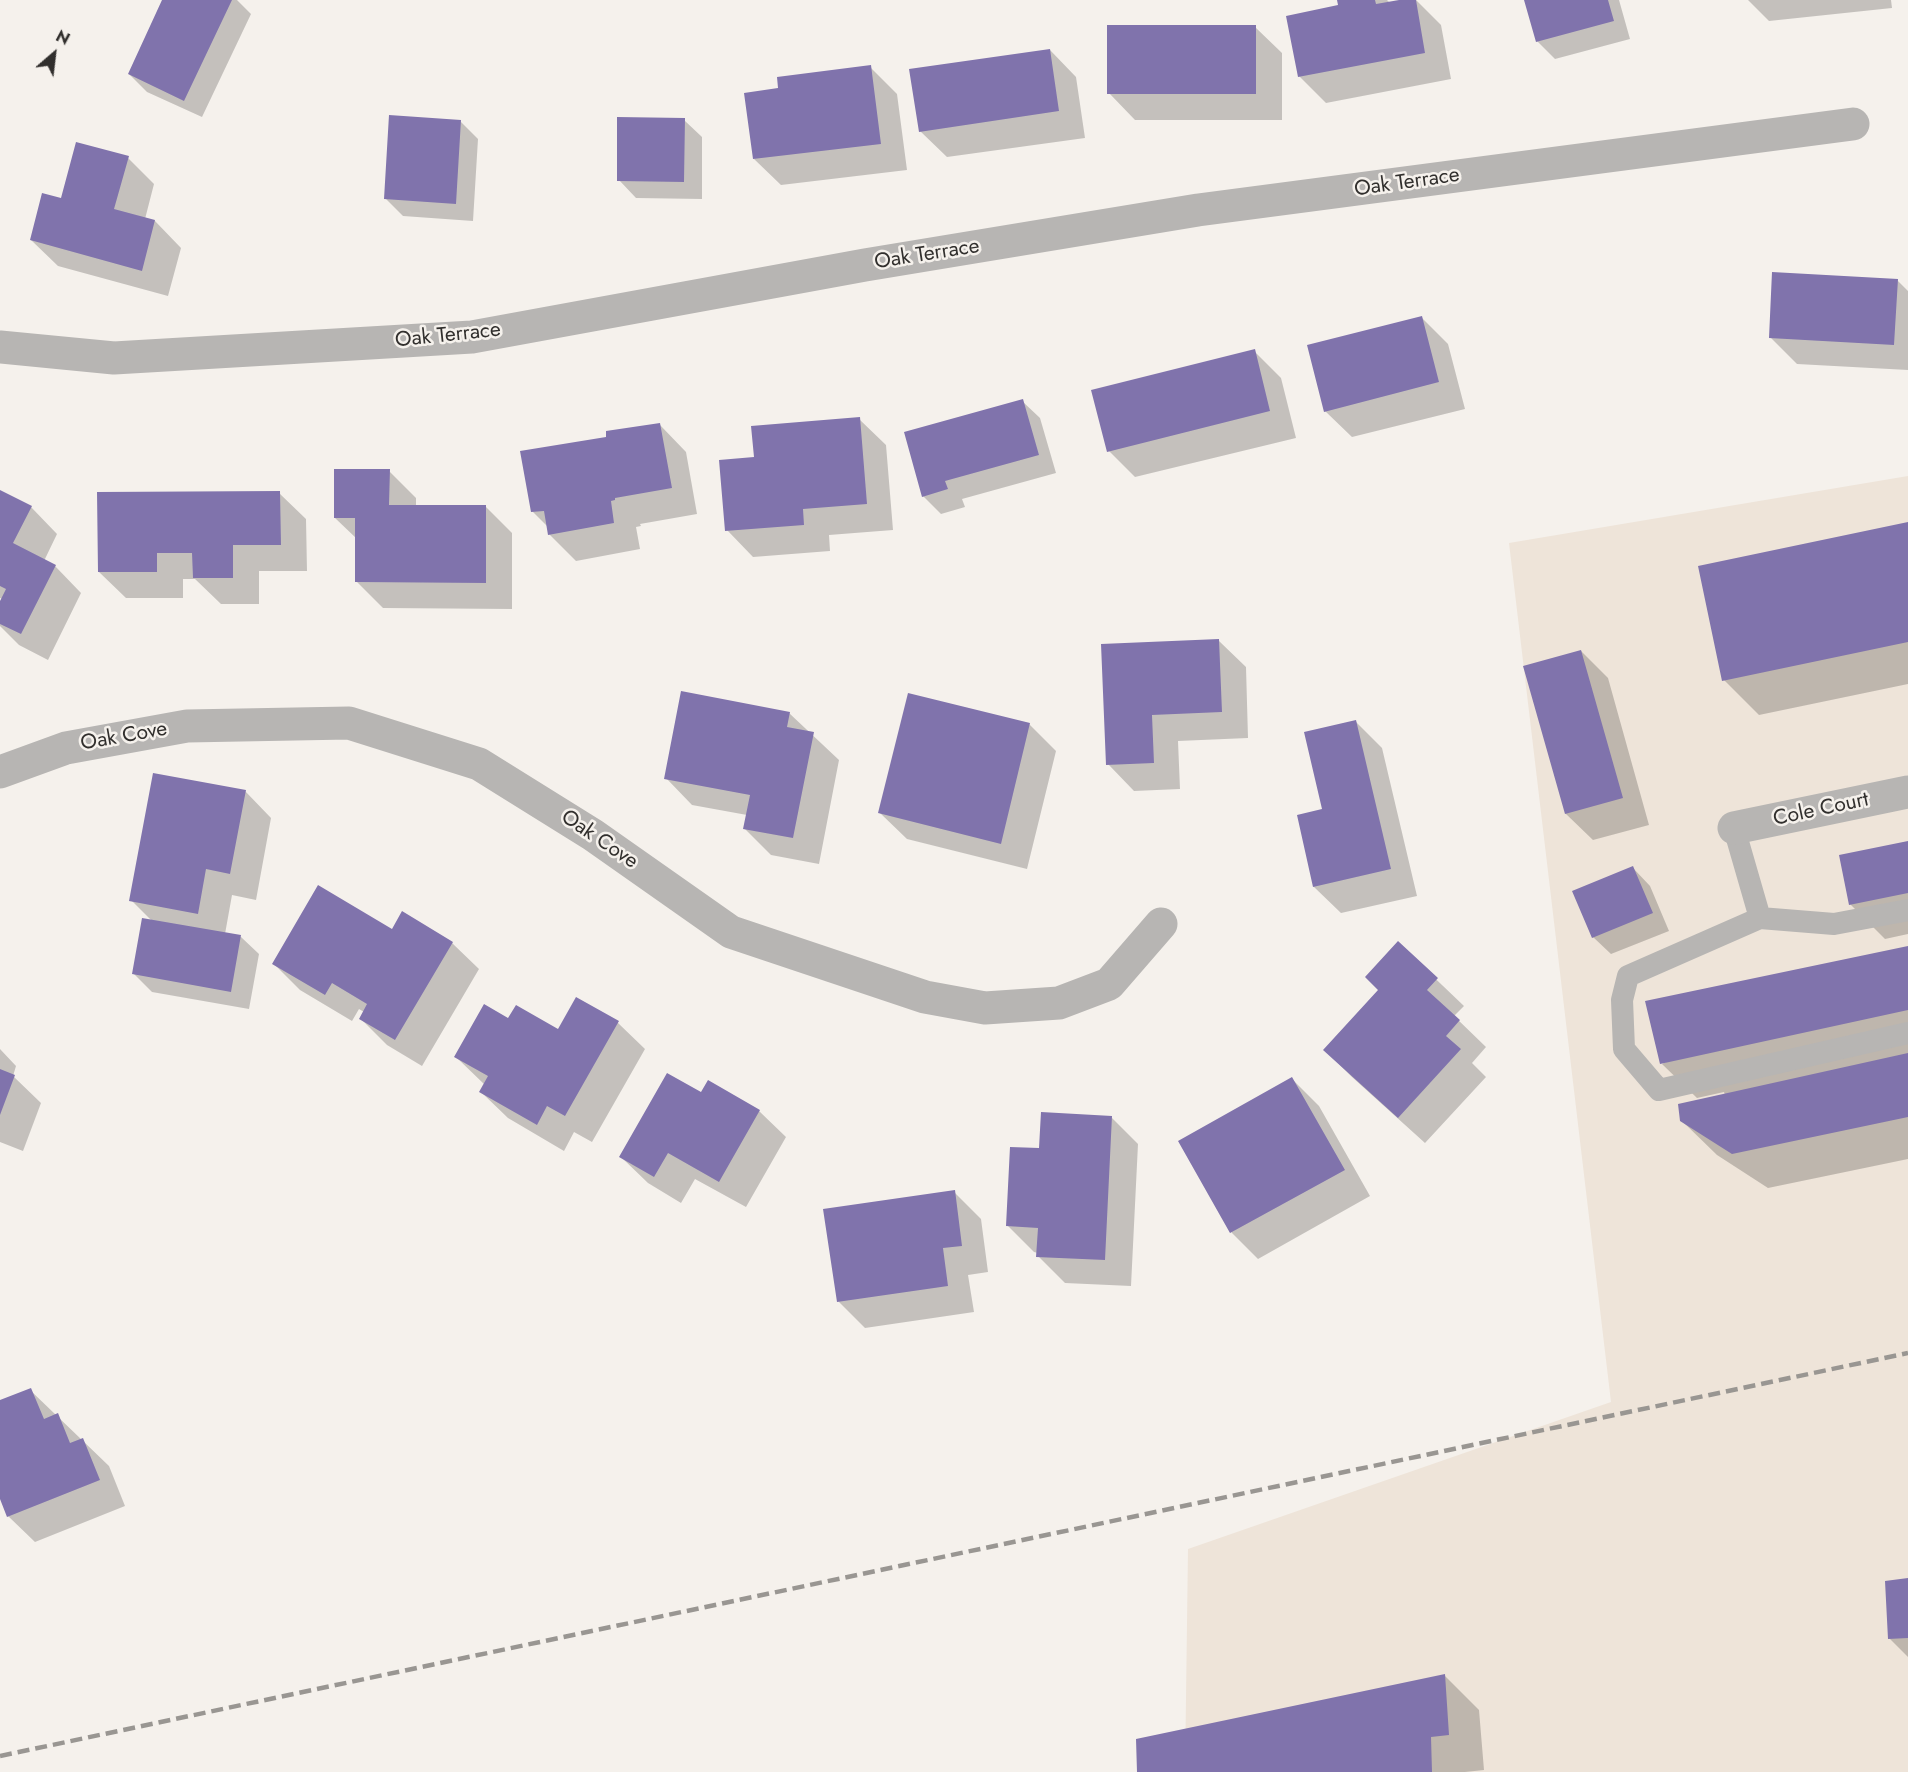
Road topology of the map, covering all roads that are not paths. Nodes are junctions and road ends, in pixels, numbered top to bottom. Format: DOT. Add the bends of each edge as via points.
graph roads {
  1 [pos="1852,124"];
  2 [pos="0,347"];
  3 [pos="0,772"];
  4 [pos="1908,792"];
  5 [pos="1734,828"];
  6 [pos="1908,910"];
  7 [pos="1760,918"];
  8 [pos="1161,924"];
  9 [pos="1908,1034"];
  1 -- 2 [label="street, Oak Terrace" via="1198,210 865,265 472,337 114,358"];
  3 -- 8 [label="street, Oak Cove" via="66,748 187,726 349,723 479,764 593,835 731,932 925,997 985,1008 1059,1003 1109,984"];
  4 -- 5 [label="street, Cole Court"];
  5 -- 7 [label="lane"];
  6 -- 7 [label="lane" via="1834,924"];
  7 -- 9 [label="lane" via="1628,976 1622,1000 1624,1049 1659,1090"];
}
